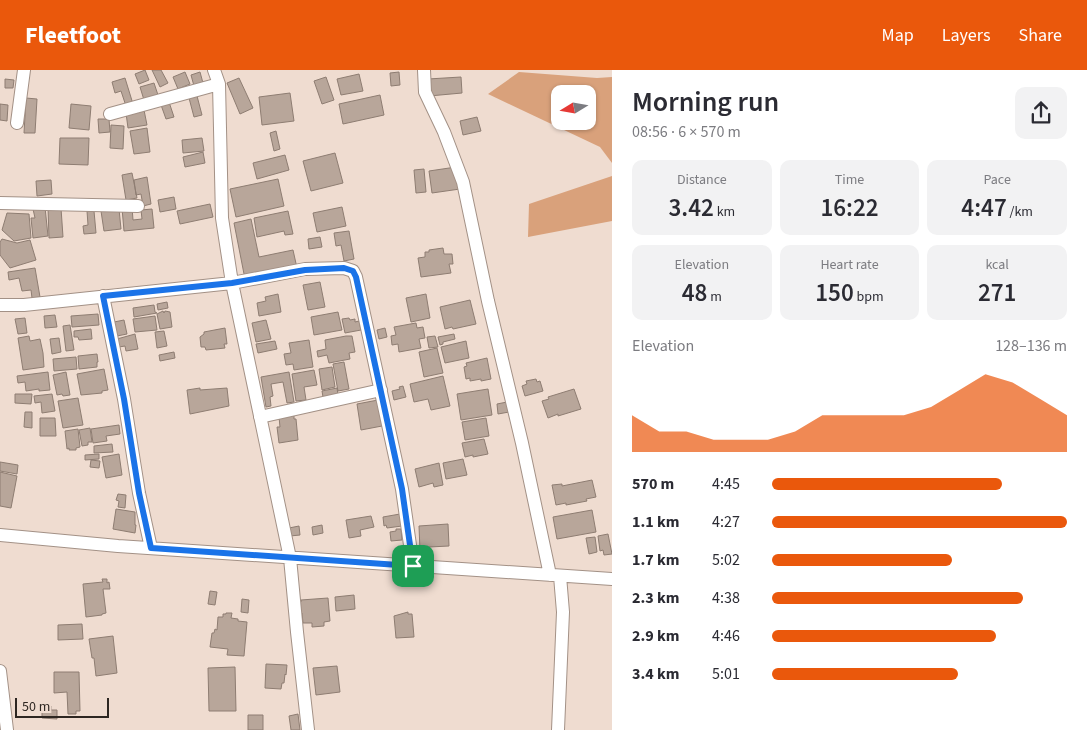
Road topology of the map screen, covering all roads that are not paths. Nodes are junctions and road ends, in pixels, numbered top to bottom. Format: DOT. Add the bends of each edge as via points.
graph roads {
  1 [pos="24,70"];
  2 [pos="214,70"];
  3 [pos="424,70"];
  4 [pos="219,84"];
  5 [pos="110,114"];
  6 [pos="18,123"];
  7 [pos="0,203"];
  8 [pos="138,206"];
  9 [pos="232,283"];
  10 [pos="103,296"];
  11 [pos="0,305"];
  12 [pos="381,390"];
  13 [pos="260,417"];
  14 [pos="0,535"];
  15 [pos="151,548"];
  16 [pos="290,558"];
  17 [pos="413,566"];
  18 [pos="555,575"];
  19 [pos="612,579"];
  20 [pos="0,671"];
  21 [pos="6,730"];
  22 [pos="308,730"];
  23 [pos="558,730"];
  1 -- 6 [label="street"];
  2 -- 4 [label="street"];
  3 -- 18 [label="street" via="425,92 463,182 488,301"];
  4 -- 5 [label="street"];
  4 -- 9 [label="street" via="222,218"];
  7 -- 8 [label="street"];
  9 -- 10 [label="street"];
  9 -- 12 [label="street" via="305,270 344,268 353,271"];
  9 -- 13 [label="street"];
  10 -- 11 [label="street"];
  10 -- 15 [label="street"];
  12 -- 13 [label="street"];
  12 -- 17 [label="street" via="402,489"];
  13 -- 16 [label="street"];
  14 -- 15 [label="street"];
  15 -- 16 [label="street"];
  16 -- 17 [label="street"];
  16 -- 22 [label="street"];
  17 -- 18 [label="street"];
  18 -- 19 [label="street"];
  18 -- 23 [label="street" via="563,612"];
  20 -- 21 [label="street"];
}
